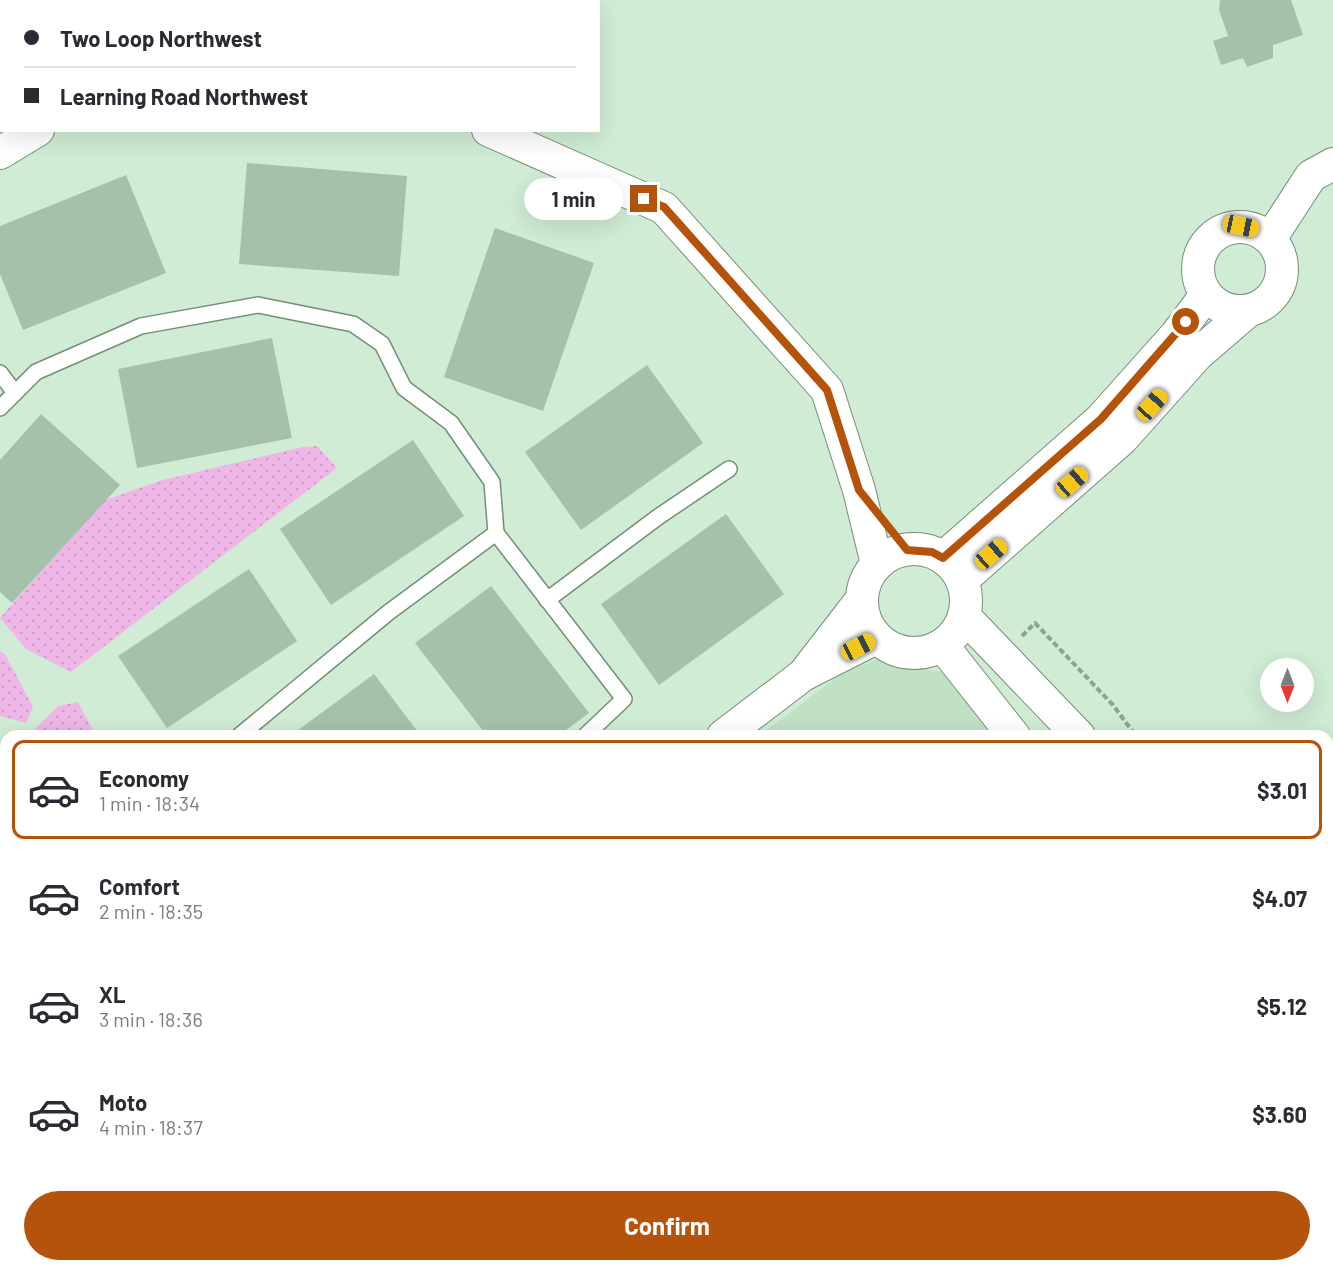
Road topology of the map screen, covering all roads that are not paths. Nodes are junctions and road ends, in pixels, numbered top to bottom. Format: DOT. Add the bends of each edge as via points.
graph roads {
  1 [pos="35,132"];
  2 [pos="493,132"];
  3 [pos="0,153"];
  4 [pos="1333,164"];
  5 [pos="1270,238"];
  6 [pos="1206,296"];
  7 [pos="1248,311"];
  8 [pos="0,373"];
  9 [pos="15,393"];
  10 [pos="0,408"];
  11 [pos="729,469"];
  12 [pos="859,490"];
  13 [pos="496,533"];
  14 [pos="907,550"];
  15 [pos="877,564"];
  16 [pos="952,569"];
  17 [pos="862,599"];
  18 [pos="547,600"];
  19 [pos="964,616"];
  20 [pos="876,638"];
  21 [pos="942,645"];
  22 [pos="803,675"];
  23 [pos="246,730"];
  24 [pos="591,730"];
  25 [pos="731,730"];
  26 [pos="1009,730"];
  27 [pos="1073,730"];
  1 -- 3 [label="street"];
  2 -- 12 [label="street" via="664,207 827,390"];
  4 -- 5 [label="street" via="1311,176"];
  5 -- 6 [label="street" via="1241,226 1212,238 1202,250 1198,265 1199,282"];
  5 -- 7 [label="street" via="1282,258 1282,282 1269,301"];
  6 -- 7 [label="street" via="1225,309"];
  6 -- 16 [label="street" via="1101,419"];
  7 -- 16 [label="street" via="1198,354 1122,439"];
  8 -- 9 [label="lane"];
  9 -- 10 [label="lane"];
  9 -- 13 [label="lane" via="36,372 141,326 258,305 353,324 382,344 404,388 451,423 469,448 492,482"];
  11 -- 18 [label="lane"];
  12 -- 14 [label="street"];
  12 -- 15 [label="street"];
  13 -- 18 [label="lane"];
  13 -- 23 [label="lane" via="389,612"];
  14 -- 15 [label="street" via="891,554"];
  14 -- 16 [label="street" via="932,552"];
  15 -- 17 [label="street"];
  16 -- 19 [label="street" via="966,598"];
  17 -- 20 [label="street" via="865,620"];
  17 -- 22 [label="street"];
  18 -- 24 [label="lane" via="624,699"];
  19 -- 21 [label="street" via="956,633"];
  19 -- 27 [label="street"];
  20 -- 21 [label="street" via="908,653"];
  20 -- 22 [label="street"];
  21 -- 26 [label="street"];
  22 -- 25 [label="street"];
}
